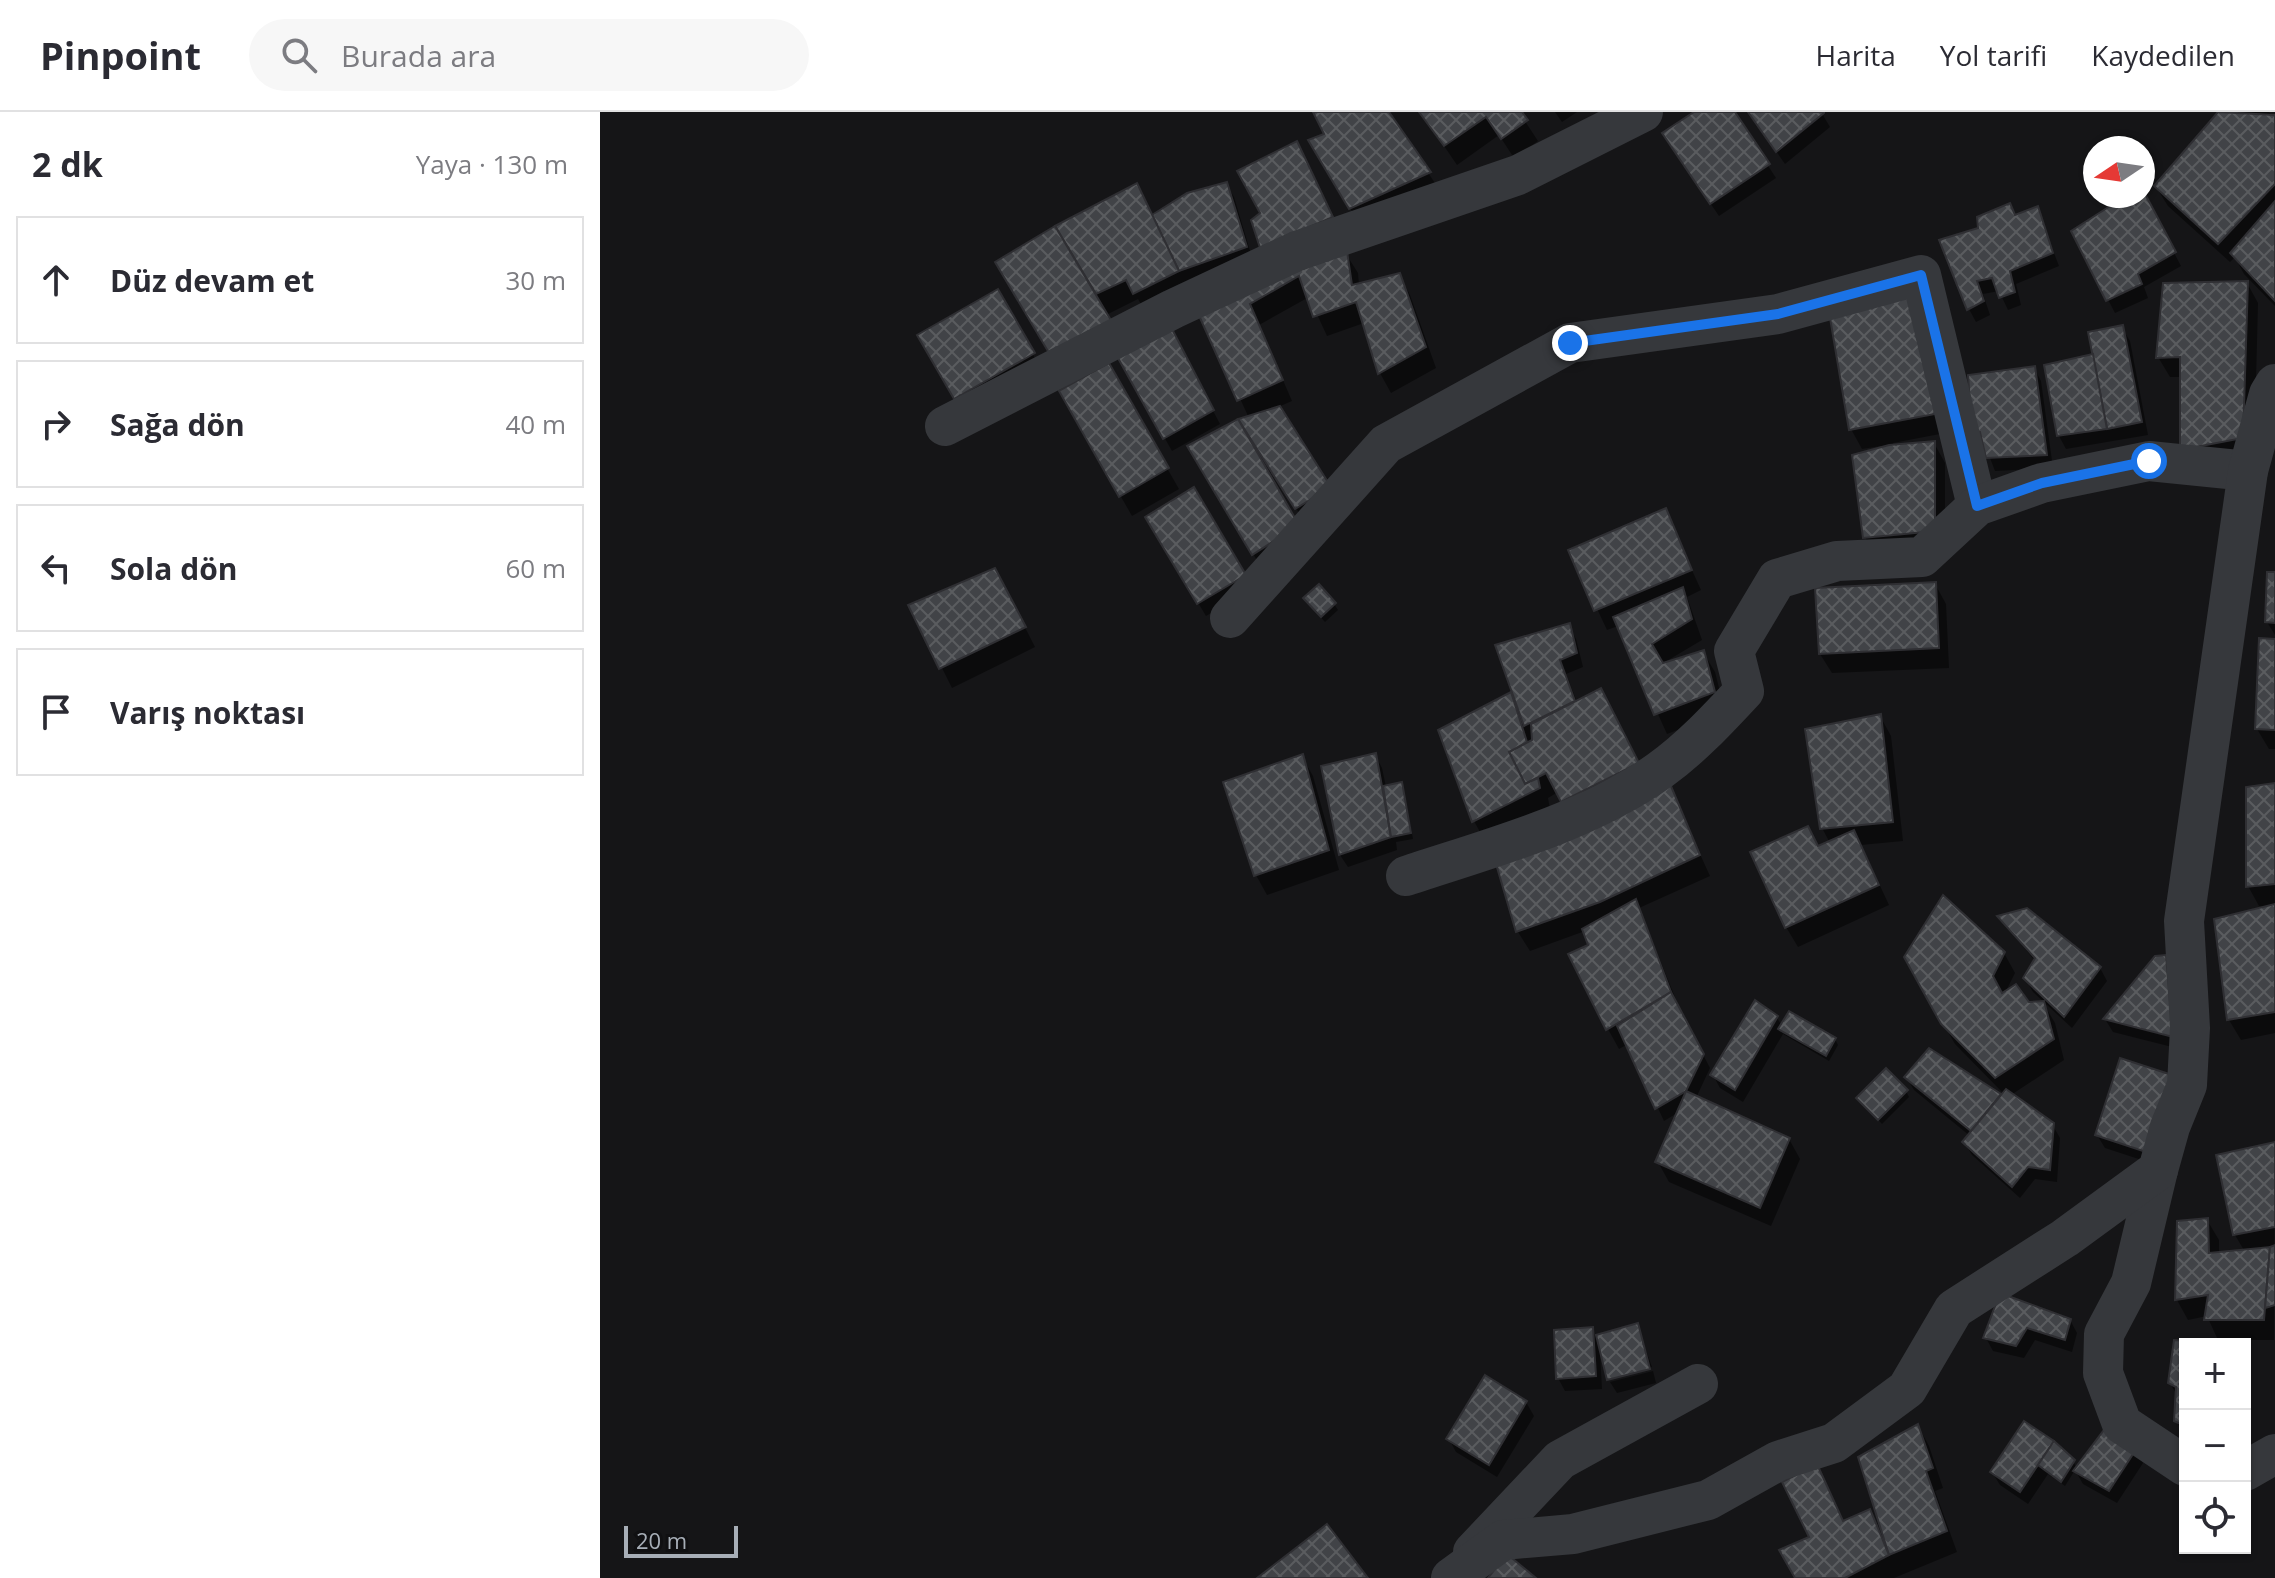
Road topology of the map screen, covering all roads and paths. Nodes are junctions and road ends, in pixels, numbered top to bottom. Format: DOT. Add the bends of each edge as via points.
graph roads {
  1 [pos="1643,112"];
  2 [pos="2275,384"];
  3 [pos="945,426"];
  4 [pos="2248,471"];
  5 [pos="1977,506"];
  6 [pos="1230,618"];
  7 [pos="1406,876"];
  8 [pos="2158,1170"];
  9 [pos="1698,1384"];
  10 [pos="2275,1454"];
  11 [pos="2179,1462"];
  12 [pos="2251,1468"];
  13 [pos="1450,1578"];
  1 -- 3 [label="street" via="1518,175 1297,251"];
  2 -- 4 [label="street"];
  4 -- 5 [label="street" via="2149,461 2042,483"];
  4 -- 8 [label="street" via="2184,921 2190,1028 2187,1085"];
  5 -- 6 [label="street" via="1921,275 1778,314 1570,343 1386,444"];
  5 -- 7 [label="street" via="1922,557 1837,561 1777,579 1734,651 1744,691 1704,735 1658,772 1529,835"];
  8 -- 11 [label="street" via="2131,1283 2104,1334 2103,1373 2122,1424"];
  8 -- 13 [label="street" via="1954,1309 1907,1389 1834,1443 1778,1461 1708,1500 1573,1534 1503,1540"];
  9 -- 13 [label="street" via="1560,1460"];
  10 -- 12 [label="street"];
}
